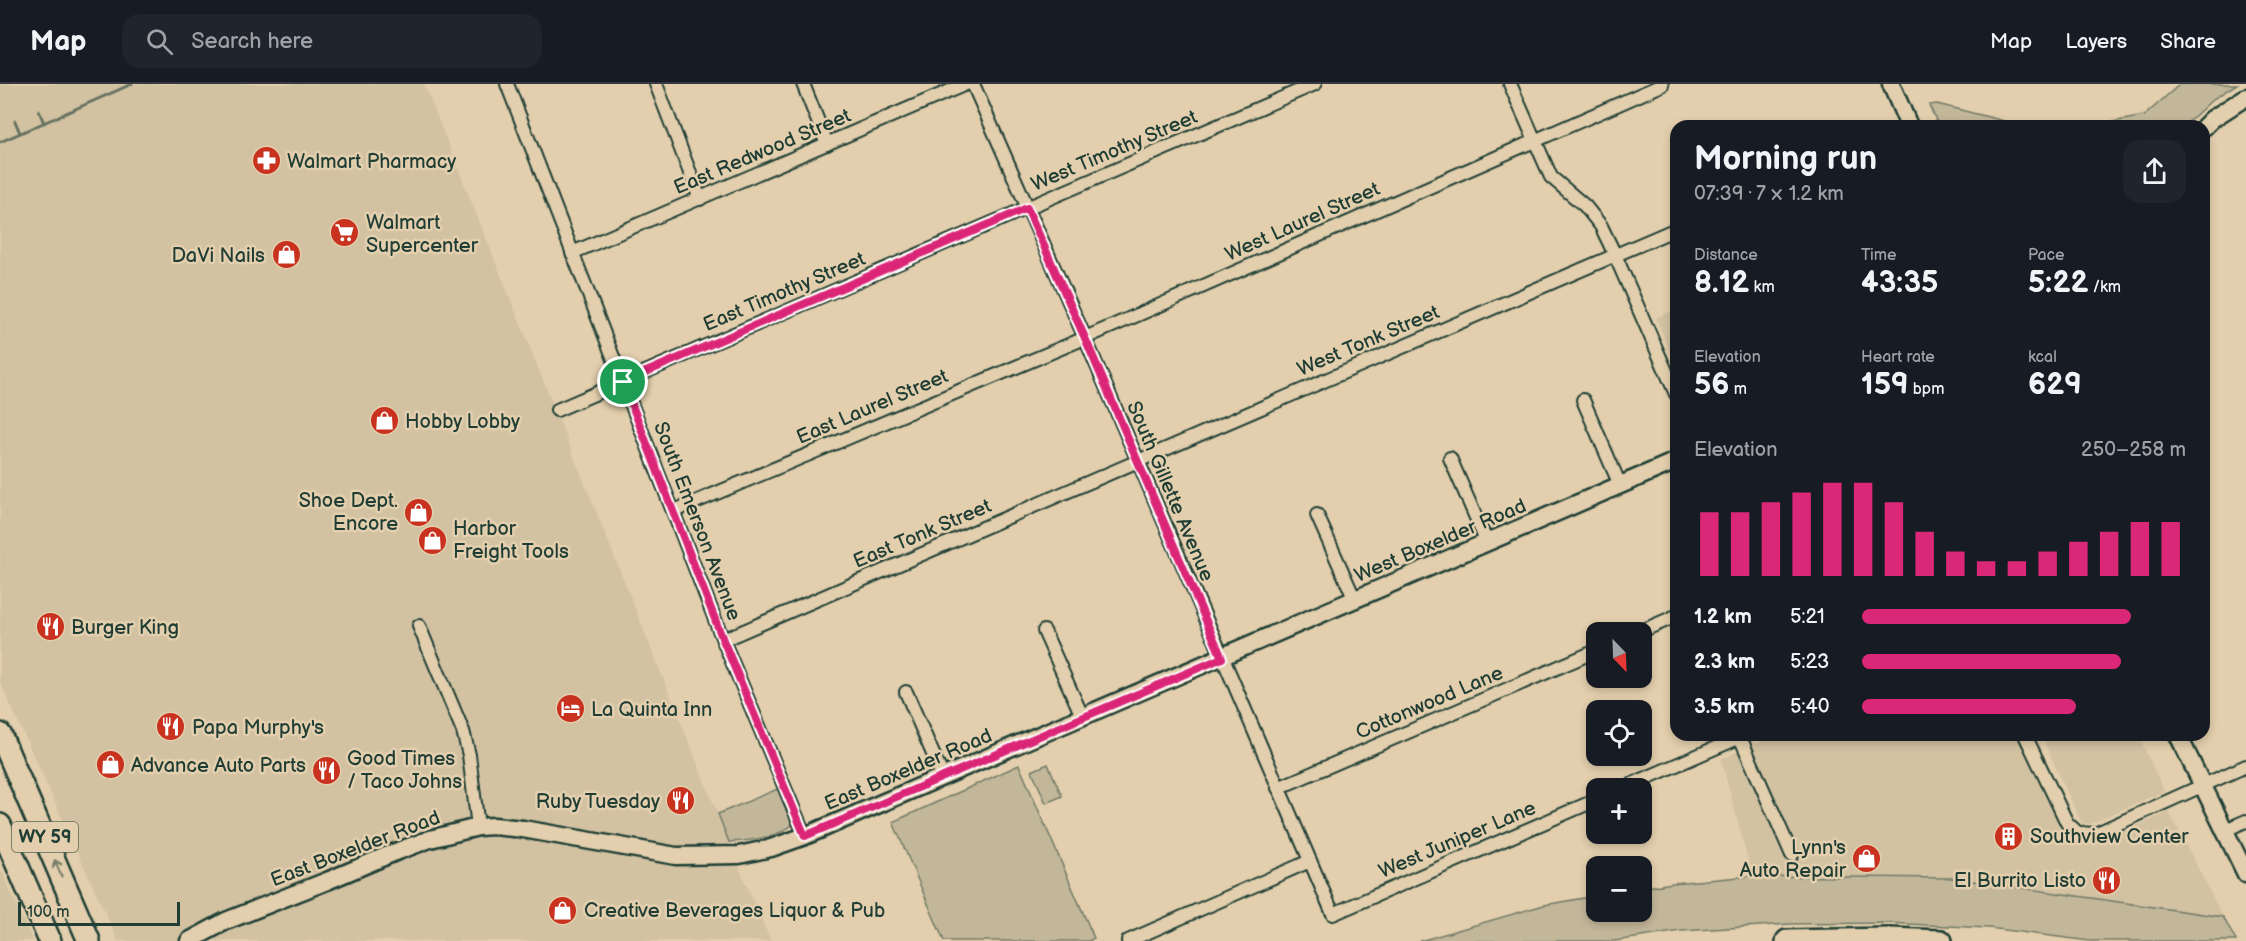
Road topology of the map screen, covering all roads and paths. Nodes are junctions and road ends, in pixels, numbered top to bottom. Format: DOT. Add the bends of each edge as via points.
graph roads {
  1 [pos="507,84"];
  2 [pos="656,84"];
  3 [pos="803,84"];
  4 [pos="966,84"];
  5 [pos="973,84"];
  6 [pos="1315,84"];
  7 [pos="1510,84"];
  8 [pos="1891,84"];
  9 [pos="1662,85"];
  10 [pos="2246,97"];
  11 [pos="1906,120"];
  12 [pos="2210,121"];
  13 [pos="1533,140"];
  14 [pos="827,144"];
  15 [pos="700,199"];
  16 [pos="1027,208"];
  17 [pos="1670,232"];
  18 [pos="572,253"];
  19 [pos="1616,255"];
  20 [pos="1085,338"];
  21 [pos="1670,380"];
  22 [pos="623,382"];
  23 [pos="1583,400"];
  24 [pos="557,410"];
  25 [pos="1450,458"];
  26 [pos="1137,461"];
  27 [pos="1670,464"];
  28 [pos="1620,485"];
  29 [pos="674,511"];
  30 [pos="1317,515"];
  31 [pos="1487,543"];
  32 [pos="1355,600"];
  33 [pos="1670,619"];
  34 [pos="419,626"];
  35 [pos="1652,626"];
  36 [pos="1044,631"];
  37 [pos="723,640"];
  38 [pos="1586,655"];
  39 [pos="1222,658"];
  40 [pos="906,692"];
  41 [pos="1083,718"];
  42 [pos="0,736"];
  43 [pos="1731,741"];
  44 [pos="1744,741"];
  45 [pos="2028,741"];
  46 [pos="2181,741"];
  47 [pos="2246,766"];
  48 [pos="943,777"];
  49 [pos="1646,778"];
  50 [pos="2202,787"];
  51 [pos="1278,788"];
  52 [pos="1586,804"];
  53 [pos="2246,821"];
  54 [pos="0,825"];
  55 [pos="478,827"];
  56 [pos="2225,830"];
  57 [pos="805,836"];
  58 [pos="1792,855"];
  59 [pos="1310,861"];
  60 [pos="2244,866"];
  61 [pos="1333,914"];
  62 [pos="50,941"];
  63 [pos="89,941"];
  64 [pos="189,941"];
  65 [pos="1128,941"];
  66 [pos="1787,941"];
  67 [pos="1941,941"];
  1 -- 18 [label="street, South Emerson Avenue"];
  2 -- 15 [label="street"];
  3 -- 14 [label="street"];
  4 -- 14 [label="street, East Redwood Street"];
  5 -- 16 [label="street, South Gillette Avenue"];
  6 -- 16 [label="street, West Timothy Street"];
  7 -- 13 [label="street"];
  8 -- 11 [label="main road"];
  9 -- 13 [label="street, West Laurel Street"];
  10 -- 12 [label="main road"];
  13 -- 19 [label="street" via="1551,177 1590,213"];
  13 -- 20 [label="street, West Laurel Street"];
  14 -- 15 [label="street, East Redwood Street"];
  15 -- 18 [label="street, East Redwood Street"];
  16 -- 20 [label="street, South Gillette Avenue"];
  16 -- 22 [label="street, East Timothy Street"];
  17 -- 19 [label="street, West Tonk Street"];
  18 -- 22 [label="street, South Emerson Avenue"];
  19 -- 21 [label="street"];
  19 -- 26 [label="street, West Tonk Street"];
  20 -- 26 [label="street, South Gillette Avenue"];
  20 -- 29 [label="street, East Laurel Street"];
  22 -- 24 [label="street, East Timothy Street"];
  22 -- 29 [label="street, South Emerson Avenue"];
  23 -- 28 [label="street"];
  25 -- 31 [label="street"];
  26 -- 37 [label="street, East Tonk Street"];
  26 -- 39 [label="street, South Gillette Avenue"];
  27 -- 28 [label="main road, West Boxelder Road"];
  28 -- 31 [label="main road, West Boxelder Road"];
  29 -- 37 [label="street, South Emerson Avenue"];
  30 -- 32 [label="street"];
  31 -- 32 [label="main road, West Boxelder Road"];
  32 -- 39 [label="main road, West Boxelder Road"];
  33 -- 35 [label="street"];
  34 -- 55 [label="street" via="464,731"];
  36 -- 41 [label="street"];
  37 -- 57 [label="street, South Emerson Avenue"];
  38 -- 51 [label="street, Cottonwood Lane"];
  39 -- 41 [label="main road, East Boxelder Road"];
  39 -- 51 [label="street, South Gillette Avenue"];
  40 -- 48 [label="street"];
  41 -- 48 [label="main road, East Boxelder Road"];
  63 -- 42 [label="highway, WY 59, one-way"];
  43 -- 49 [label="street"];
  44 -- 58 [label="street"];
  45 -- 50 [label="street" via="2067,823 2078,833 2095,834"];
  46 -- 50 [label="main road"];
  47 -- 50 [label="street"];
  48 -- 57 [label="main road, East Boxelder Road"];
  50 -- 56 [label="main road"];
  51 -- 59 [label="street, South Gillette Avenue"];
  52 -- 61 [label="street, West Juniper Lane"];
  53 -- 56 [label="street"];
  54 -- 62 [label="highway, WY 59"];
  55 -- 57 [label="main road, East Boxelder Road" via="523,829 676,856 739,855"];
  55 -- 64 [label="main road, East Boxelder Road" via="393,853 226,921"];
  56 -- 60 [label="main road"];
  59 -- 61 [label="street, South Gillette Avenue"];
  59 -- 65 [label="street"];
  66 -- 67 [label="highway"];
}
